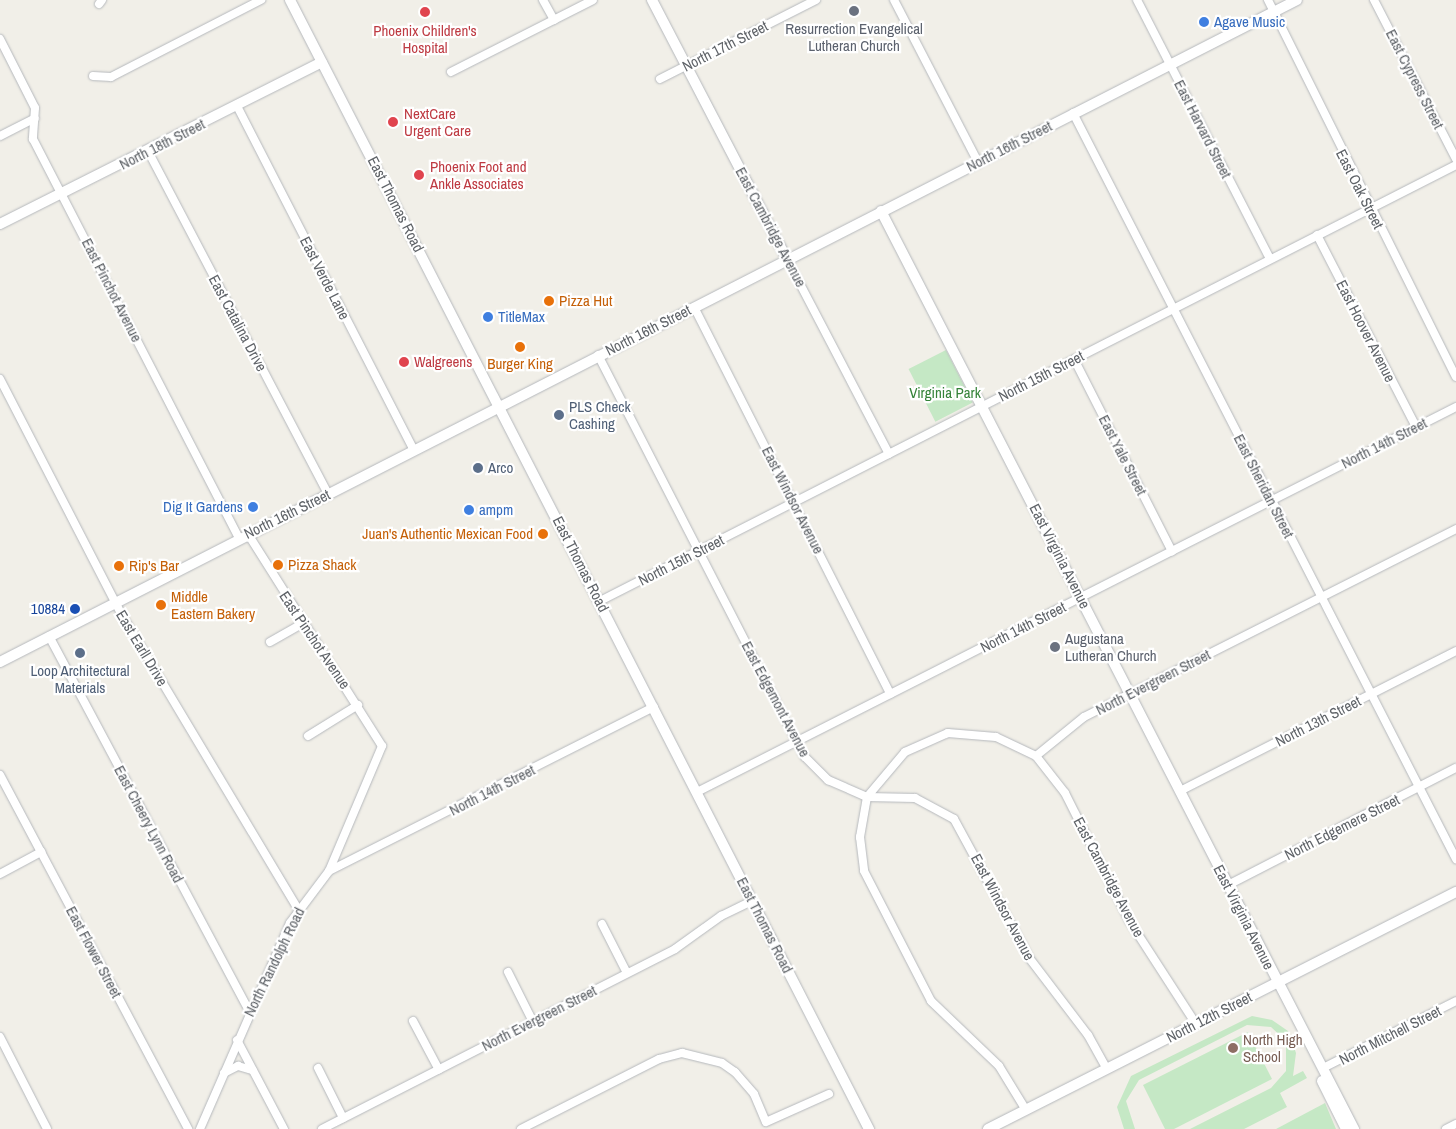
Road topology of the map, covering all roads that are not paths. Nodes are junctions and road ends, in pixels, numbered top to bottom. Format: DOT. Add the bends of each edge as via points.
graph roads {
  1 [pos="261,0"];
  2 [pos="290,0"];
  3 [pos="543,0"];
  4 [pos="593,0"];
  5 [pos="652,0"];
  6 [pos="816,0"];
  7 [pos="894,0"];
  8 [pos="1137,0"];
  9 [pos="1268,0"];
  10 [pos="1297,0"];
  11 [pos="1374,0"];
  12 [pos="1272,12"];
  13 [pos="554,20"];
  14 [pos="0,39"];
  15 [pos="322,62"];
  16 [pos="1170,64"];
  17 [pos="686,66"];
  18 [pos="451,72"];
  19 [pos="93,76"];
  20 [pos="660,79"];
  21 [pos="237,106"];
  22 [pos="1073,113"];
  23 [pos="35,118"];
  24 [pos="0,136"];
  25 [pos="148,151"];
  26 [pos="1456,159"];
  27 [pos="978,162"];
  28 [pos="1456,165"];
  29 [pos="62,194"];
  30 [pos="1370,208"];
  31 [pos="881,211"];
  32 [pos="0,224"];
  33 [pos="1317,235"];
  34 [pos="787,259"];
  35 [pos="1270,259"];
  36 [pos="694,307"];
  37 [pos="1174,309"];
  38 [pos="598,355"];
  39 [pos="1074,359"];
  40 [pos="1456,377"];
  41 [pos="0,379"];
  42 [pos="500,404"];
  43 [pos="982,406"];
  44 [pos="1456,407"];
  45 [pos="1416,427"];
  46 [pos="413,449"];
  47 [pos="889,454"];
  48 [pos="328,494"];
  49 [pos="1272,500"];
  50 [pos="794,502"];
  51 [pos="1456,529"];
  52 [pos="243,536"];
  53 [pos="700,551"];
  54 [pos="1172,551"];
  55 [pos="1322,596"];
  56 [pos="1081,597"];
  57 [pos="600,601"];
  58 [pos="115,603"];
  59 [pos="304,622"];
  60 [pos="49,636"];
  61 [pos="270,642"];
  62 [pos="1456,651"];
  63 [pos="0,662"];
  64 [pos="890,694"];
  65 [pos="1131,694"];
  66 [pos="1371,694"];
  67 [pos="358,705"];
  68 [pos="654,707"];
  69 [pos="308,736"];
  70 [pos="797,742"];
  71 [pos="382,746"];
  72 [pos="1036,756"];
  73 [pos="1456,768"];
  74 [pos="0,774"];
  75 [pos="1420,787"];
  76 [pos="1180,791"];
  77 [pos="697,792"];
  78 [pos="867,797"];
  79 [pos="41,852"];
  80 [pos="1456,859"];
  81 [pos="329,871"];
  82 [pos="0,874"];
  83 [pos="1228,885"];
  84 [pos="1456,892"];
  85 [pos="752,901"];
  86 [pos="298,909"];
  87 [pos="602,924"];
  88 [pos="508,972"];
  89 [pos="627,973"];
  90 [pos="1278,982"];
  91 [pos="1456,1001"];
  92 [pos="250,1012"];
  93 [pos="413,1021"];
  94 [pos="533,1022"];
  95 [pos="1196,1024"];
  96 [pos="0,1037"];
  97 [pos="237,1040"];
  98 [pos="318,1068"];
  99 [pos="1323,1068"];
  100 [pos="1107,1069"];
  101 [pos="252,1070"];
  102 [pos="439,1070"];
  103 [pos="223,1074"];
  104 [pos="829,1094"];
  105 [pos="1026,1110"];
  106 [pos="343,1118"];
  107 [pos="1456,1124"];
  108 [pos="764,1126"];
  109 [pos="47,1129"];
  110 [pos="188,1129"];
  111 [pos="200,1129"];
  112 [pos="284,1129"];
  113 [pos="322,1129"];
  114 [pos="521,1129"];
  115 [pos="869,1129"];
  116 [pos="988,1129"];
  117 [pos="1346,1129"];
  118 [pos="1354,1129"];
  119 [pos="1446,1129"];
  1 -- 19 [label="street" via="111,78"];
  2 -- 15 [label="main road, East Thomas Road"];
  3 -- 13 [label="street"];
  4 -- 13 [label="street"];
  5 -- 17 [label="main road, East Cambridge Avenue"];
  6 -- 17 [label="street, North 17th Street"];
  7 -- 27 [label="street"];
  8 -- 16 [label="street, East Harvard Street"];
  9 -- 12 [label="street, East Oak Street"];
  10 -- 12 [label="main road, North 16th Street"];
  11 -- 26 [label="street, East Cypress Street"];
  12 -- 16 [label="main road, North 16th Street"];
  12 -- 30 [label="street, East Oak Street"];
  13 -- 18 [label="street"];
  14 -- 23 [label="street, East Pinchot Avenue" via="35,108"];
  15 -- 21 [label="main road, North 18th Street"];
  15 -- 42 [label="main road, East Thomas Road"];
  16 -- 22 [label="main road, North 16th Street"];
  16 -- 35 [label="street, East Harvard Street"];
  17 -- 20 [label="street, North 17th Street"];
  17 -- 34 [label="main road, East Cambridge Avenue"];
  21 -- 25 [label="main road, North 18th Street"];
  21 -- 46 [label="street, East Verde Lane"];
  22 -- 27 [label="main road, North 16th Street"];
  22 -- 37 [label="street, East Sheridan Street"];
  23 -- 24 [label="street"];
  23 -- 29 [label="street, East Pinchot Avenue" via="34,139"];
  25 -- 29 [label="main road, North 18th Street"];
  25 -- 48 [label="street, East Catalina Drive"];
  27 -- 31 [label="main road, North 16th Street"];
  28 -- 30 [label="street, North 15th Street"];
  29 -- 32 [label="main road, North 18th Street"];
  29 -- 52 [label="street, East Pinchot Avenue"];
  30 -- 33 [label="street, North 15th Street"];
  30 -- 40 [label="street, East Oak Street"];
  31 -- 34 [label="main road, North 16th Street"];
  31 -- 43 [label="main road, East Virginia Avenue"];
  33 -- 35 [label="street, North 15th Street"];
  33 -- 45 [label="street, East Hoover Avenue"];
  34 -- 36 [label="main road, North 16th Street"];
  34 -- 47 [label="street, East Cambridge Avenue"];
  35 -- 37 [label="street, North 15th Street"];
  36 -- 38 [label="main road, North 16th Street"];
  36 -- 50 [label="street, East Windsor Avenue"];
  37 -- 39 [label="street, North 15th Street"];
  37 -- 49 [label="street, East Sheridan Street"];
  38 -- 42 [label="main road, North 16th Street"];
  38 -- 53 [label="street, East Edgemont Avenue"];
  39 -- 43 [label="street, North 15th Street"];
  39 -- 54 [label="street, East Yale Street"];
  41 -- 58 [label="street, East Earll Drive"];
  42 -- 46 [label="main road, North 16th Street"];
  42 -- 57 [label="main road, East Thomas Road"];
  43 -- 47 [label="street, North 15th Street"];
  43 -- 56 [label="main road, East Virginia Avenue"];
  44 -- 45 [label="street, North 14th Street"];
  45 -- 49 [label="street, North 14th Street"];
  46 -- 48 [label="main road, North 16th Street"];
  47 -- 50 [label="street, North 15th Street"];
  48 -- 52 [label="main road, North 16th Street"];
  49 -- 54 [label="street, North 14th Street"];
  49 -- 55 [label="street, East Sheridan Street"];
  50 -- 53 [label="street, North 15th Street"];
  50 -- 64 [label="street, East Windsor Avenue"];
  51 -- 55 [label="street, North Evergreen Street"];
  52 -- 58 [label="main road, North 16th Street"];
  52 -- 59 [label="street, East Pinchot Avenue"];
  53 -- 57 [label="street, North 15th Street"];
  53 -- 70 [label="street, East Edgemont Avenue"];
  54 -- 56 [label="street, North 14th Street"];
  55 -- 65 [label="street, North Evergreen Street"];
  55 -- 66 [label="street, East Sheridan Street"];
  56 -- 64 [label="street, North 14th Street"];
  56 -- 65 [label="main road, East Virginia Avenue"];
  57 -- 68 [label="main road, East Thomas Road"];
  58 -- 60 [label="main road, North 16th Street"];
  58 -- 86 [label="street, East Earll Drive"];
  59 -- 61 [label="street"];
  59 -- 67 [label="street, East Pinchot Avenue"];
  60 -- 63 [label="main road, North 16th Street"];
  60 -- 92 [label="street, East Cheery Lynn Road"];
  62 -- 66 [label="street, North 13th Street"];
  64 -- 70 [label="street, North 14th Street"];
  65 -- 72 [label="street, North Evergreen Street" via="1072,725"];
  65 -- 76 [label="main road, East Virginia Avenue"];
  66 -- 75 [label="street, East Sheridan Street"];
  66 -- 76 [label="street, North 13th Street"];
  67 -- 69 [label="street"];
  67 -- 71 [label="street, East Pinchot Avenue"];
  68 -- 77 [label="main road, East Thomas Road"];
  68 -- 81 [label="street, North 14th Street"];
  70 -- 77 [label="street, North 14th Street"];
  70 -- 78 [label="street, East Edgemont Avenue" via="816,771 844,789"];
  71 -- 81 [label="street, North Randolph Road"];
  72 -- 78 [label="street" via="996,736 948,733 905,752"];
  72 -- 95 [label="street, East Cambridge Avenue" via="1065,793 1130,922"];
  73 -- 75 [label="street, North Edgemere Street"];
  74 -- 79 [label="street, East Flower Street"];
  75 -- 80 [label="street, East Sheridan Street"];
  75 -- 83 [label="street, North Edgemere Street"];
  76 -- 83 [label="main road, East Virginia Avenue"];
  77 -- 85 [label="main road, East Thomas Road"];
  78 -- 100 [label="street, East Windsor Avenue" via="915,798 954,819 1030,959 1084,1029"];
  78 -- 105 [label="street" via="861,850 864,871 878,899 938,1010 999,1066"];
  79 -- 82 [label="street"];
  79 -- 110 [label="street, East Flower Street"];
  81 -- 86 [label="street, North Randolph Road"];
  83 -- 90 [label="main road, East Virginia Avenue"];
  84 -- 90 [label="main road, North 12th Street"];
  85 -- 89 [label="street, North Evergreen Street"];
  85 -- 115 [label="main road, East Thomas Road"];
  86 -- 92 [label="street, North Randolph Road"];
  87 -- 89 [label="street"];
  88 -- 94 [label="street"];
  89 -- 94 [label="street, North Evergreen Street"];
  90 -- 95 [label="main road, North 12th Street"];
  90 -- 99 [label="main road, East Virginia Avenue"];
  90 -- 117 [label="main road, East Virginia Avenue" via="1279,996"];
  91 -- 99 [label="street, North Mitchell Street"];
  92 -- 97 [label="street, North Randolph Road"];
  93 -- 102 [label="street"];
  94 -- 102 [label="street, North Evergreen Street"];
  95 -- 100 [label="main road, North 12th Street"];
  96 -- 109 [label="street"];
  97 -- 101 [label="street"];
  97 -- 103 [label="street, North Randolph Road"];
  98 -- 106 [label="street"];
  99 -- 118 [label="main road, East Virginia Avenue"];
  100 -- 105 [label="main road, North 12th Street"];
  101 -- 103 [label="street" via="238,1066"];
  101 -- 112 [label="street"];
  102 -- 106 [label="street, North Evergreen Street"];
  103 -- 111 [label="street, North Randolph Road"];
  104 -- 108 [label="street"];
  105 -- 116 [label="main road, North 12th Street"];
  106 -- 113 [label="street, North Evergreen Street"];
  107 -- 119 [label="street"];
  108 -- 114 [label="street" via="754,1094 735,1072 709,1058 682,1053 659,1059"];
}
